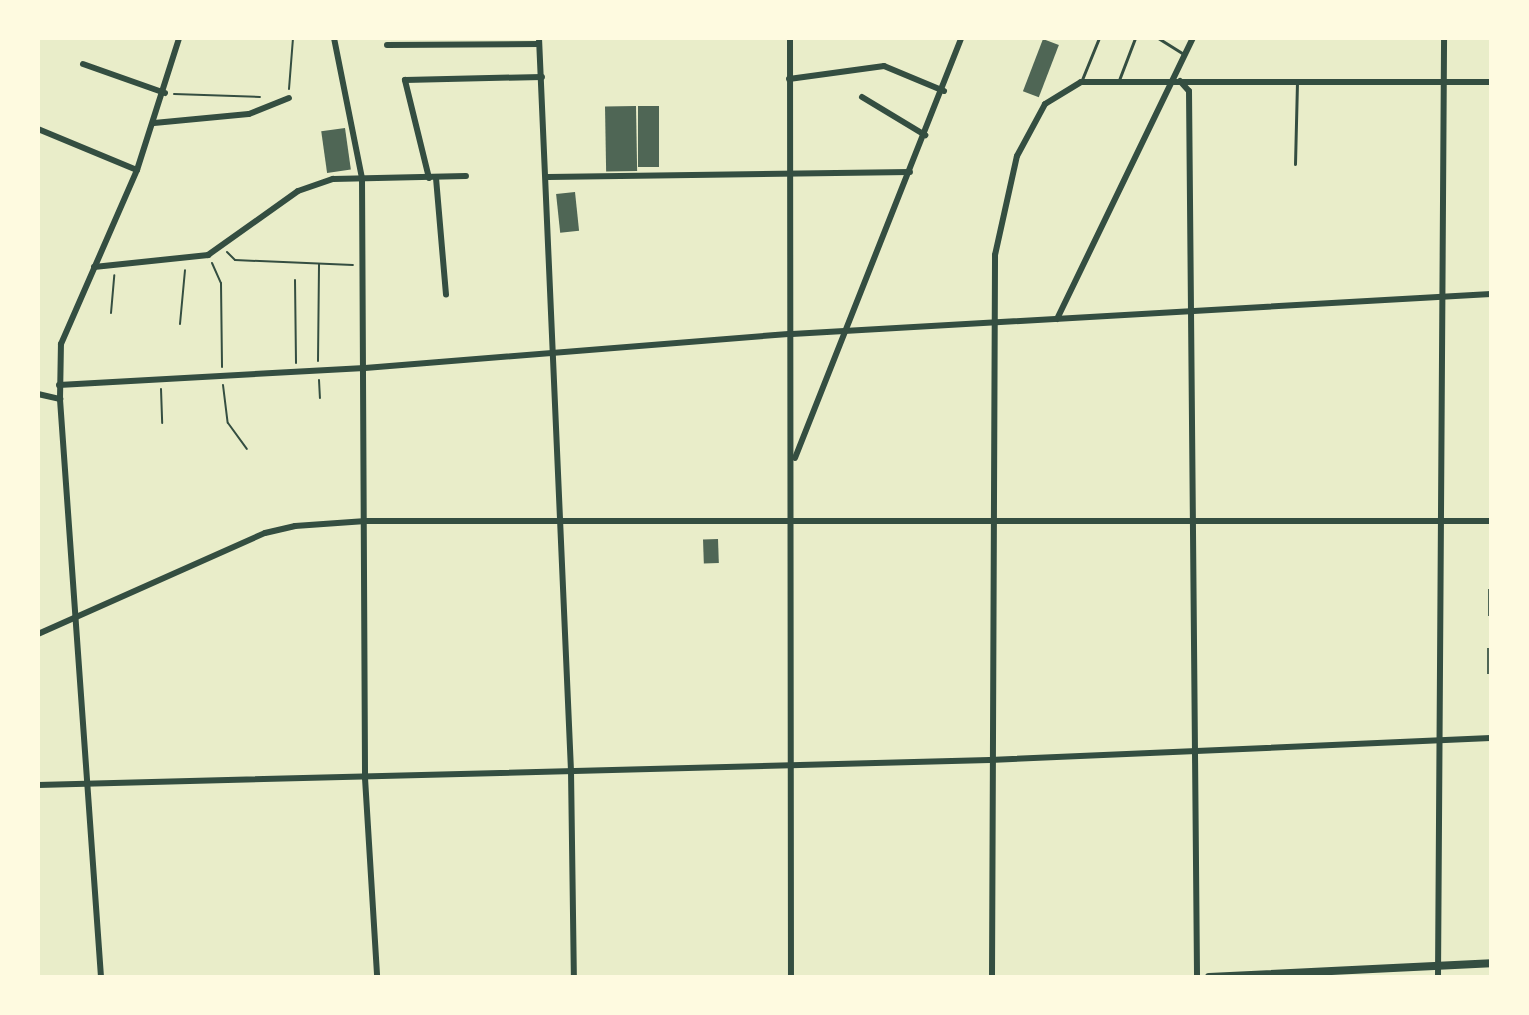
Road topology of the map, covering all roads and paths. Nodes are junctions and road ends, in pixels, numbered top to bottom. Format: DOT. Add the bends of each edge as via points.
graph roads {
  1 [pos="178,38"];
  2 [pos="293,38"];
  3 [pos="334,38"];
  4 [pos="790,38"];
  5 [pos="961,38"];
  6 [pos="1099,38"];
  7 [pos="1135,38"];
  8 [pos="1158,38"];
  9 [pos="1193,38"];
  10 [pos="1444,38"];
  11 [pos="539,41"];
  12 [pos="387,45"];
  13 [pos="1185,55"];
  14 [pos="83,64"];
  15 [pos="542,77"];
  16 [pos="1173,78"];
  17 [pos="789,79"];
  18 [pos="1119,80"];
  19 [pos="1297,80"];
  20 [pos="1081,82"];
  21 [pos="1491,82"];
  22 [pos="1444,83"];
  23 [pos="944,91"];
  24 [pos="165,93"];
  25 [pos="862,97"];
  26 [pos="289,98"];
  27 [pos="154,123"];
  28 [pos="38,129"];
  29 [pos="925,135"];
  30 [pos="1295,164"];
  31 [pos="137,170"];
  32 [pos="910,172"];
  33 [pos="788,173"];
  34 [pos="466,176"];
  35 [pos="548,177"];
  36 [pos="362,178"];
  37 [pos="432,178"];
  38 [pos="221,248"];
  39 [pos="208,255"];
  40 [pos="186,259"];
  41 [pos="319,262"];
  42 [pos="115,264"];
  43 [pos="362,266"];
  44 [pos="94,267"];
  45 [pos="295,280"];
  46 [pos="1491,294"];
  47 [pos="446,295"];
  48 [pos="1443,295"];
  49 [pos="1188,312"];
  50 [pos="111,313"];
  51 [pos="1057,319"];
  52 [pos="994,322"];
  53 [pos="180,324"];
  54 [pos="847,333"];
  55 [pos="792,334"];
  56 [pos="552,353"];
  57 [pos="365,368"];
  58 [pos="318,371"];
  59 [pos="296,372"];
  60 [pos="222,376"];
  61 [pos="161,380"];
  62 [pos="59,385"];
  63 [pos="38,394"];
  64 [pos="320,398"];
  65 [pos="60,399"];
  66 [pos="162,423"];
  67 [pos="247,449"];
  68 [pos="794,461"];
  69 [pos="997,519"];
  70 [pos="1194,520"];
  71 [pos="366,521"];
  72 [pos="1491,521"];
  73 [pos="1441,522"];
  74 [pos="791,523"];
  75 [pos="561,525"];
  76 [pos="75,619"];
  77 [pos="38,634"];
  78 [pos="1491,738"];
  79 [pos="1438,740"];
  80 [pos="1192,751"];
  81 [pos="990,760"];
  82 [pos="791,764"];
  83 [pos="571,771"];
  84 [pos="365,778"];
  85 [pos="88,784"];
  86 [pos="38,785"];
  87 [pos="1491,963"];
  88 [pos="1438,965"];
  89 [pos="101,977"];
  90 [pos="377,977"];
  91 [pos="574,977"];
  92 [pos="791,977"];
  93 [pos="992,977"];
  94 [pos="1197,977"];
  95 [pos="1209,977"];
  96 [pos="1438,977"];
  1 -- 2 [label="path"];
  1 -- 24 [label="street"];
  2 -- 26 [label="path"];
  3 -- 36 [label="street"];
  4 -- 17 [label="street"];
  5 -- 23 [label="street"];
  6 -- 20 [label="lane"];
  7 -- 18 [label="lane"];
  8 -- 13 [label="lane"];
  9 -- 13 [label="street"];
  10 -- 22 [label="street"];
  11 -- 12 [label="street"];
  11 -- 15 [label="street"];
  13 -- 16 [label="street"];
  14 -- 24 [label="street"];
  15 -- 35 [label="street"];
  15 -- 37 [label="street" via="405,80"];
  16 -- 18 [label="street"];
  16 -- 19 [label="street"];
  16 -- 49 [label="street" via="1189,91"];
  16 -- 51 [label="street"];
  17 -- 23 [label="street" via="884,66"];
  17 -- 33 [label="street"];
  18 -- 20 [label="street"];
  19 -- 22 [label="street"];
  19 -- 30 [label="lane"];
  20 -- 52 [label="street" via="1045,104 1017,156 999,219"];
  21 -- 22 [label="street"];
  22 -- 48 [label="street"];
  23 -- 29 [label="street"];
  24 -- 26 [label="path"];
  24 -- 27 [label="street"];
  25 -- 29 [label="street"];
  26 -- 27 [label="street" via="249,114"];
  27 -- 31 [label="street"];
  28 -- 31 [label="street"];
  29 -- 32 [label="street"];
  31 -- 44 [label="street"];
  32 -- 33 [label="street"];
  32 -- 54 [label="street"];
  33 -- 35 [label="street"];
  33 -- 55 [label="street"];
  34 -- 37 [label="street"];
  35 -- 56 [label="street"];
  36 -- 37 [label="street"];
  36 -- 38 [label="street" via="333,179 298,191"];
  36 -- 43 [label="street"];
  37 -- 47 [label="street"];
  38 -- 39 [label="street"];
  38 -- 41 [label="path" via="235,260"];
  39 -- 40 [label="street"];
  39 -- 60 [label="path" via="221,283"];
  40 -- 42 [label="street"];
  40 -- 53 [label="path"];
  41 -- 43 [label="path"];
  41 -- 58 [label="path"];
  42 -- 44 [label="street"];
  42 -- 50 [label="path"];
  43 -- 57 [label="street"];
  44 -- 62 [label="street" via="64,333"];
  45 -- 59 [label="path"];
  46 -- 48 [label="street"];
  48 -- 49 [label="street"];
  48 -- 73 [label="street"];
  49 -- 51 [label="street"];
  49 -- 70 [label="street"];
  51 -- 52 [label="street"];
  52 -- 54 [label="street"];
  52 -- 69 [label="street"];
  54 -- 55 [label="street"];
  54 -- 68 [label="street"];
  55 -- 56 [label="street"];
  55 -- 68 [label="street"];
  56 -- 57 [label="street"];
  56 -- 75 [label="street"];
  57 -- 58 [label="street"];
  57 -- 71 [label="street"];
  58 -- 59 [label="street"];
  58 -- 64 [label="path"];
  59 -- 60 [label="street"];
  60 -- 61 [label="street"];
  60 -- 67 [label="path" via="228,423"];
  61 -- 62 [label="street"];
  61 -- 66 [label="path"];
  62 -- 65 [label="street"];
  63 -- 65 [label="street"];
  65 -- 76 [label="street"];
  68 -- 74 [label="street"];
  69 -- 70 [label="street"];
  69 -- 74 [label="street"];
  69 -- 81 [label="street"];
  70 -- 73 [label="street"];
  70 -- 80 [label="street"];
  71 -- 75 [label="street"];
  71 -- 76 [label="street" via="265,533"];
  71 -- 84 [label="street"];
  72 -- 73 [label="street"];
  73 -- 79 [label="street"];
  74 -- 75 [label="street"];
  74 -- 82 [label="street"];
  75 -- 83 [label="street"];
  76 -- 77 [label="street"];
  76 -- 85 [label="street"];
  78 -- 79 [label="street"];
  79 -- 80 [label="street"];
  79 -- 88 [label="street"];
  80 -- 81 [label="street"];
  80 -- 94 [label="street"];
  81 -- 82 [label="street"];
  81 -- 93 [label="street"];
  82 -- 83 [label="street"];
  82 -- 92 [label="street"];
  83 -- 84 [label="street"];
  83 -- 91 [label="street"];
  84 -- 85 [label="street"];
  84 -- 90 [label="street"];
  85 -- 86 [label="street"];
  85 -- 89 [label="street"];
  87 -- 88 [label="main road"];
  88 -- 95 [label="main road"];
  88 -- 96 [label="street"];
}
